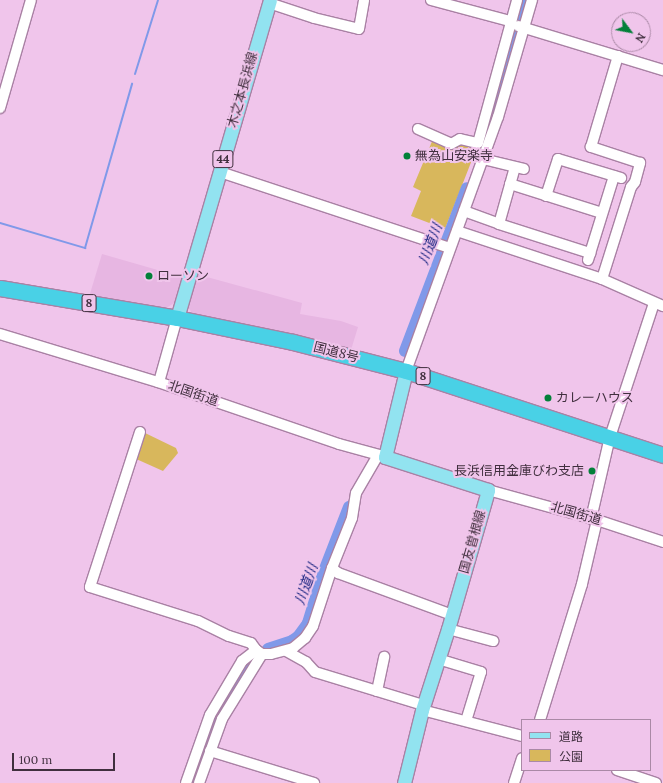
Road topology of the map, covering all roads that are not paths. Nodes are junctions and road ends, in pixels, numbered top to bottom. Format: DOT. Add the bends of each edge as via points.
graph roads {
  1 [pos="31,0"];
  2 [pos="364,0"];
  3 [pos="431,0"];
  4 [pos="517,0"];
  5 [pos="532,0"];
  6 [pos="269,2"];
  7 [pos="515,25"];
  8 [pos="618,56"];
  9 [pos="663,70"];
  10 [pos="0,108"];
  11 [pos="418,129"];
  12 [pos="480,133"];
  13 [pos="491,137"];
  14 [pos="483,159"];
  15 [pos="220,172"];
  16 [pos="510,184"];
  17 [pos="546,196"];
  18 [pos="464,211"];
  19 [pos="602,214"];
  20 [pos="499,224"];
  21 [pos="457,231"];
  22 [pos="447,247"];
  23 [pos="602,279"];
  24 [pos="0,288"];
  25 [pos="659,305"];
  26 [pos="177,318"];
  27 [pos="0,334"];
  28 [pos="406,370"];
  29 [pos="159,382"];
  30 [pos="140,432"];
  31 [pos="610,437"];
  32 [pos="663,455"];
  33 [pos="381,456"];
  34 [pos="488,490"];
  35 [pos="594,520"];
  36 [pos="663,542"];
  37 [pos="332,568"];
  38 [pos="452,615"];
  39 [pos="448,629"];
  40 [pos="493,641"];
  41 [pos="286,651"];
  42 [pos="259,652"];
  43 [pos="384,657"];
  44 [pos="438,659"];
  45 [pos="377,691"];
  46 [pos="422,708"];
  47 [pos="540,719"];
  48 [pos="466,721"];
  49 [pos="521,736"];
  50 [pos="210,751"];
  51 [pos="521,761"];
  52 [pos="620,771"];
  53 [pos="186,783"];
  54 [pos="199,783"];
  55 [pos="314,783"];
  56 [pos="404,783"];
  57 [pos="514,783"];
  58 [pos="656,783"];
  1 -- 10 [label="street"];
  2 -- 6 [label="street" via="359,29 314,18"];
  3 -- 7 [label="street"];
  4 -- 7 [label="street"];
  5 -- 7 [label="street"];
  6 -- 15 [label="main road, 木之本長浜線 / 44"];
  7 -- 8 [label="street"];
  7 -- 12 [label="street"];
  7 -- 13 [label="street"];
  8 -- 9 [label="street"];
  8 -- 23 [label="street" via="591,147 640,163"];
  11 -- 12 [label="street" via="451,144 460,139 478,143"];
  12 -- 13 [label="street"];
  13 -- 14 [label="street"];
  14 -- 16 [label="street" via="519,168"];
  14 -- 18 [label="street"];
  15 -- 22 [label="street"];
  15 -- 26 [label="main road, 木之本長浜線 / 44"];
  16 -- 17 [label="street"];
  16 -- 20 [label="street"];
  17 -- 19 [label="street"];
  17 -- 19 [label="street" via="558,159 617,177"];
  18 -- 20 [label="street"];
  18 -- 21 [label="street"];
  19 -- 20 [label="street" via="589,256"];
  21 -- 22 [label="street"];
  21 -- 23 [label="street"];
  22 -- 28 [label="street"];
  23 -- 25 [label="street"];
  24 -- 26 [label="highway, 国道8号 / 8"];
  25 -- 31 [label="street"];
  26 -- 28 [label="highway, 国道8号 / 8" via="293,342"];
  26 -- 29 [label="street"];
  27 -- 29 [label="street, 北国街道"];
  28 -- 31 [label="highway, 国道8号 / 8"];
  28 -- 33 [label="main road"];
  29 -- 33 [label="street, 北国街道" via="338,444"];
  30 -- 42 [label="street" via="90,587 198,621 251,643"];
  31 -- 32 [label="highway, 国道8号 / 8"];
  31 -- 35 [label="street"];
  33 -- 34 [label="main road"];
  33 -- 37 [label="street" via="356,493 352,518"];
  34 -- 35 [label="street, 北国街道"];
  34 -- 38 [label="main road, 国友曽根線"];
  35 -- 36 [label="street, 北国街道"];
  35 -- 47 [label="street" via="580,591"];
  37 -- 38 [label="street" via="338,573"];
  37 -- 41 [label="street" via="313,626 302,642"];
  38 -- 39 [label="main road, 国友曽根線"];
  39 -- 40 [label="street"];
  39 -- 44 [label="main road, 国友曽根線"];
  41 -- 42 [label="street"];
  41 -- 45 [label="street" via="306,662 315,672"];
  42 -- 50 [label="street" via="222,719"];
  42 -- 53 [label="street" via="242,661 210,714"];
  43 -- 45 [label="street"];
  44 -- 46 [label="main road, 国友曽根線"];
  44 -- 48 [label="street" via="481,672"];
  45 -- 46 [label="street"];
  46 -- 48 [label="street"];
  46 -- 56 [label="main road, 国友曽根線"];
  48 -- 49 [label="street"];
  50 -- 54 [label="street"];
  50 -- 55 [label="street"];
  51 -- 57 [label="street"];
  52 -- 58 [label="street"];
}
